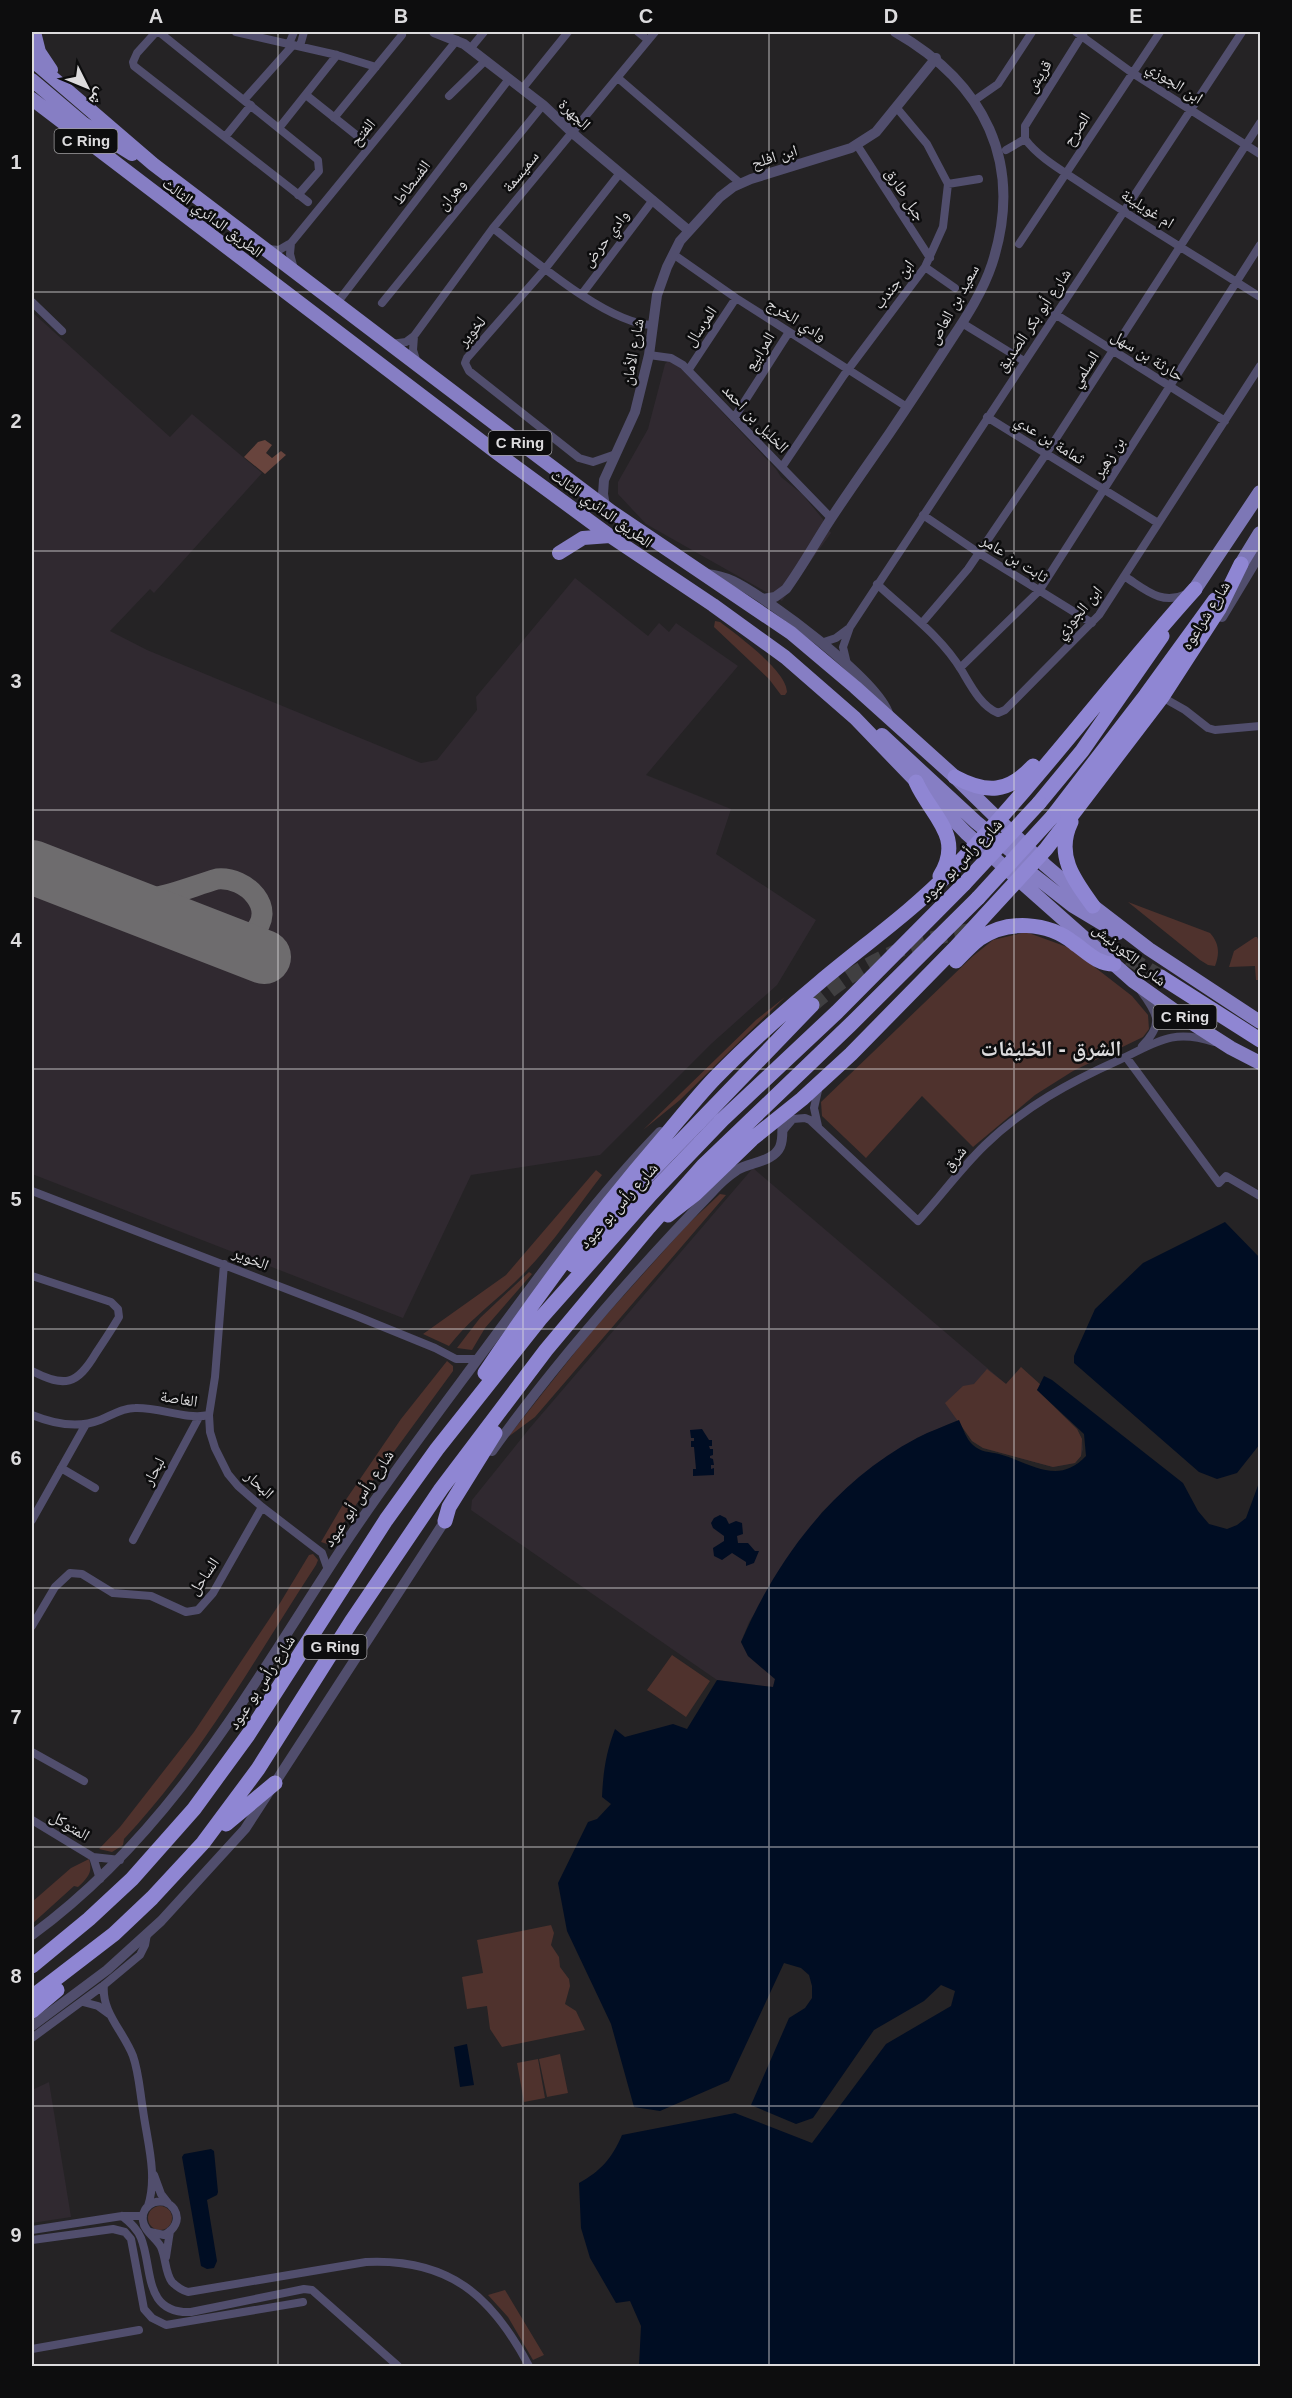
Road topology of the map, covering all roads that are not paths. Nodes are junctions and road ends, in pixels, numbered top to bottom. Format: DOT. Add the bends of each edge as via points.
graph roads {
  1 [pos="34,32"];
  2 [pos="158,32"];
  3 [pos="236,32"];
  4 [pos="294,32"];
  5 [pos="304,32"];
  6 [pos="434,32"];
  7 [pos="484,32"];
  8 [pos="568,32"];
  9 [pos="638,32"];
  10 [pos="655,32"];
  11 [pos="894,32"];
  12 [pos="1032,32"];
  13 [pos="1160,32"];
  14 [pos="1242,32"];
  15 [pos="1080,33"];
  16 [pos="402,35"];
  17 [pos="457,40"];
  18 [pos="648,40"];
  19 [pos="294,45"];
  20 [pos="470,49"];
  21 [pos="337,55"];
  22 [pos="936,58"];
  23 [pos="32,60"];
  24 [pos="485,61"];
  25 [pos="376,67"];
  26 [pos="1131,72"];
  27 [pos="618,78"];
  28 [pos="509,79"];
  29 [pos="32,80"];
  30 [pos="60,84"];
  31 [pos="522,89"];
  32 [pos="306,95"];
  33 [pos="449,96"];
  34 [pos="32,99"];
  35 [pos="975,100"];
  36 [pos="248,103"];
  37 [pos="543,105"];
  38 [pos="896,107"];
  39 [pos="1190,110"];
  40 [pos="334,118"];
  41 [pos="1260,123"];
  42 [pos="279,128"];
  43 [pos="571,132"];
  44 [pos="225,137"];
  45 [pos="1024,139"];
  46 [pos="857,145"];
  47 [pos="1246,145"];
  48 [pos="370,146"];
  49 [pos="1006,150"];
  50 [pos="1260,154"];
  51 [pos="153,164"];
  52 [pos="1065,172"];
  53 [pos="620,173"];
  54 [pos="979,178"];
  55 [pos="740,183"];
  56 [pos="948,183"];
  57 [pos="298,195"];
  58 [pos="653,200"];
  59 [pos="308,202"];
  60 [pos="1123,211"];
  61 [pos="493,228"];
  62 [pos="688,231"];
  63 [pos="291,243"];
  64 [pos="1019,244"];
  65 [pos="1260,245"];
  66 [pos="1181,246"];
  67 [pos="265,249"];
  68 [pos="673,254"];
  69 [pos="930,258"];
  70 [pos="925,267"];
  71 [pos="544,269"];
  72 [pos="294,270"];
  73 [pos="1237,282"];
  74 [pos="956,288"];
  75 [pos="582,294"];
  76 [pos="1260,297"];
  77 [pos="736,298"];
  78 [pos="32,302"];
  79 [pos="338,303"];
  80 [pos="382,303"];
  81 [pos="1055,314"];
  82 [pos="962,323"];
  83 [pos="653,325"];
  84 [pos="63,331"];
  85 [pos="789,332"];
  86 [pos="414,336"];
  87 [pos="391,344"];
  88 [pos="1114,351"];
  89 [pos="649,355"];
  90 [pos="1024,361"];
  91 [pos="417,363"];
  92 [pos="1260,366"];
  93 [pos="689,369"];
  94 [pos="848,369"];
  95 [pos="1171,387"];
  96 [pos="907,407"];
  97 [pos="987,417"];
  98 [pos="734,418"];
  99 [pos="1225,421"];
  100 [pos="616,454"];
  101 [pos="1046,454"];
  102 [pos="782,468"];
  103 [pos="604,480"];
  104 [pos="581,488"];
  105 [pos="1104,491"];
  106 [pos="1260,492"];
  107 [pos="605,506"];
  108 [pos="923,515"];
  109 [pos="831,518"];
  110 [pos="1158,523"];
  111 [pos="1260,533"];
  112 [pos="610,536"];
  113 [pos="559,553"];
  114 [pos="979,553"];
  115 [pos="1260,554"];
  116 [pos="1241,564"];
  117 [pos="706,574"];
  118 [pos="1124,576"];
  119 [pos="878,584"];
  120 [pos="786,589"];
  121 [pos="1194,589"];
  122 [pos="1039,591"];
  123 [pos="763,599"];
  124 [pos="784,614"];
  125 [pos="922,623"];
  126 [pos="1092,623"];
  127 [pos="850,627"];
  128 [pos="821,643"];
  129 [pos="847,664"];
  130 [pos="960,668"];
  131 [pos="1111,687"];
  132 [pos="1166,691"];
  133 [pos="889,717"];
  134 [pos="855,718"];
  135 [pos="1260,726"];
  136 [pos="955,777"];
  137 [pos="916,782"];
  138 [pos="1079,807"];
  139 [pos="998,820"];
  140 [pos="982,837"];
  141 [pos="1037,858"];
  142 [pos="1022,875"];
  143 [pos="1093,906"];
  144 [pos="912,907"];
  145 [pos="1149,949"];
  146 [pos="1114,964"];
  147 [pos="1161,977"];
  148 [pos="1133,981"];
  149 [pos="812,1005"];
  150 [pos="1260,1022"];
  151 [pos="1260,1040"];
  152 [pos="1231,1048"];
  153 [pos="1136,1051"];
  154 [pos="850,1054"];
  155 [pos="1126,1056"];
  156 [pos="1260,1063"];
  157 [pos="821,1083"];
  158 [pos="782,1115"];
  159 [pos="819,1127"];
  160 [pos="782,1131"];
  161 [pos="32,1191"];
  162 [pos="1260,1196"];
  163 [pos="649,1227"];
  164 [pos="224,1264"];
  165 [pos="32,1276"];
  166 [pos="546,1350"];
  167 [pos="456,1359"];
  168 [pos="481,1366"];
  169 [pos="32,1371"];
  170 [pos="464,1378"];
  171 [pos="465,1410"];
  172 [pos="209,1415"];
  173 [pos="32,1416"];
  174 [pos="199,1417"];
  175 [pos="86,1424"];
  176 [pos="61,1468"];
  177 [pos="95,1488"];
  178 [pos="262,1507"];
  179 [pos="32,1520"];
  180 [pos="445,1521"];
  181 [pos="132,1540"];
  182 [pos="341,1550"];
  183 [pos="322,1553"];
  184 [pos="328,1570"];
  185 [pos="32,1626"];
  186 [pos="32,1752"];
  187 [pos="84,1781"];
  188 [pos="275,1783"];
  189 [pos="32,1820"];
  190 [pos="203,1843"];
  191 [pos="93,1857"];
  192 [pos="120,1860"];
  193 [pos="99,1879"];
  194 [pos="89,1919"];
  195 [pos="114,1934"];
  196 [pos="147,1934"];
  197 [pos="32,1935"];
  198 [pos="32,1954"];
  199 [pos="32,1966"];
  200 [pos="104,1985"];
  201 [pos="32,1997"];
  202 [pos="83,2002"];
  203 [pos="32,2011"];
  204 [pos="109,2014"];
  205 [pos="32,2026"];
  206 [pos="32,2038"];
  207 [pos="152,2172"];
  208 [pos="168,2203"];
  209 [pos="148,2206"];
  210 [pos="122,2216"];
  211 [pos="143,2218"];
  212 [pos="132,2224"];
  213 [pos="32,2230"];
  214 [pos="170,2231"];
  215 [pos="150,2232"];
  216 [pos="32,2241"];
  217 [pos="166,2260"];
  218 [pos="303,2302"];
  219 [pos="139,2330"];
  220 [pos="32,2349"];
  221 [pos="398,2367"];
  222 [pos="529,2367"];
  1 -- 30 [label="highway" via="39,52"];
  2 -- 36 [label="street"];
  2 -- 44 [label="street" via="137,53 134,66"];
  3 -- 19 [label="street"];
  4 -- 19 [label="street"];
  5 -- 19 [label="street"];
  6 -- 17 [label="street, الجهرة"];
  7 -- 20 [label="street"];
  8 -- 31 [label="street"];
  9 -- 18 [label="street"];
  10 -- 18 [label="street, سميسمة"];
  11 -- 22 [label="street, سعيد بن العاص"];
  12 -- 35 [label="street" via="998,84"];
  13 -- 26 [label="street, الصرح"];
  14 -- 39 [label="street, شارع أبو بكر الصديق"];
  15 -- 26 [label="street, ابن الجوزي"];
  15 -- 45 [label="street, قريش" via="1025,126"];
  16 -- 25 [label="street"];
  17 -- 20 [label="street, الجهرة"];
  17 -- 48 [label="street, الفتح"];
  18 -- 27 [label="street, سميسمة"];
  19 -- 21 [label="street"];
  19 -- 36 [label="street"];
  20 -- 24 [label="street, الجهرة"];
  21 -- 25 [label="street"];
  21 -- 32 [label="street"];
  22 -- 35 [label="street, سعيد بن العاص"];
  22 -- 38 [label="street, ابن افلح"];
  23 -- 30 [label="highway, الطريق الدائري الثالث / C Ring"];
  24 -- 28 [label="street, الجهرة"];
  24 -- 33 [label="street"];
  25 -- 40 [label="street"];
  26 -- 39 [label="street, ابن الجوزي"];
  26 -- 52 [label="street, الصرح"];
  27 -- 43 [label="street, سميسمة"];
  27 -- 55 [label="street, ابن افلح"];
  28 -- 31 [label="street, الجهرة"];
  28 -- 79 [label="street, الفسطاط"];
  29 -- 51 [label="highway" via="95,132"];
  30 -- 51 [label="highway, الطريق الدائري الثالث / C Ring"];
  31 -- 37 [label="street, الجهرة"];
  32 -- 40 [label="street"];
  32 -- 42 [label="street"];
  34 -- 112 [label="highway, الطريق الدائري الثالث / C Ring"];
  35 -- 82 [label="street, سعيد بن العاص" via="998,156 1002,210 992,264"];
  36 -- 42 [label="street"];
  36 -- 44 [label="street"];
  37 -- 43 [label="street, الجهرة"];
  37 -- 80 [label="street, وهران"];
  38 -- 46 [label="street, ابن افلح" via="876,132"];
  38 -- 56 [label="street" via="927,144"];
  39 -- 47 [label="street, ابن الجوزي"];
  39 -- 60 [label="street, شارع أبو بكر الصديق"];
  40 -- 48 [label="street"];
  41 -- 47 [label="street, السلمي"];
  42 -- 57 [label="street" via="319,164 319,171"];
  43 -- 53 [label="street, الجهرة"];
  43 -- 61 [label="street, سميسمة"];
  44 -- 57 [label="street"];
  45 -- 49 [label="street"];
  45 -- 52 [label="street, ام غويلينة"];
  46 -- 55 [label="street, ابن افلح"];
  46 -- 69 [label="street, جبل طارق"];
  47 -- 50 [label="street, ابن الجوزي"];
  47 -- 66 [label="street, السلمي"];
  48 -- 63 [label="street, الفتح"];
  51 -- 67 [label="highway, الطريق الدائري الثالث / C Ring"];
  52 -- 60 [label="street, ام غويلينة"];
  52 -- 64 [label="street, الصرح"];
  53 -- 58 [label="street, الجهرة"];
  53 -- 71 [label="street, لخوير"];
  54 -- 56 [label="street"];
  55 -- 62 [label="street, شارع الأمان" via="726,191"];
  56 -- 69 [label="street, ابن جندب" via="943,226"];
  57 -- 59 [label="street"];
  58 -- 62 [label="street, الجهرة"];
  58 -- 75 [label="street, وادي حرض"];
  60 -- 66 [label="street, ام غويلينة"];
  60 -- 81 [label="street, شارع أبو بكر الصديق"];
  61 -- 71 [label="street"];
  61 -- 86 [label="street, سميسمة"];
  62 -- 68 [label="street, شارع الأمان"];
  63 -- 67 [label="street" via="279,250"];
  63 -- 72 [label="street"];
  65 -- 73 [label="street, بن زهير"];
  66 -- 73 [label="street, ام غويلينة"];
  66 -- 88 [label="street, السلمي"];
  67 -- 72 [label="highway, الطريق الدائري الثالث / C Ring"];
  68 -- 77 [label="street, وادي الخرج"];
  68 -- 83 [label="street, شارع الأمان" via="659,288"];
  69 -- 70 [label="street, ابن جندب"];
  70 -- 74 [label="street"];
  70 -- 94 [label="street, ابن جندب"];
  71 -- 75 [label="street"];
  71 -- 100 [label="street, لخوير" via="467,358 466,367 579,458 593,462"];
  72 -- 79 [label="highway, الطريق الدائري الثالث / C Ring"];
  73 -- 76 [label="street, ام غويلينة"];
  73 -- 95 [label="street, بن زهير"];
  75 -- 83 [label="street" via="624,318"];
  77 -- 85 [label="street, وادي الخرج"];
  77 -- 93 [label="street, المرسال"];
  78 -- 84 [label="street"];
  79 -- 87 [label="highway, الطريق الدائري الثالث / C Ring"];
  81 -- 88 [label="street, حارثة بن سهل"];
  81 -- 90 [label="street, شارع أبو بكر الصديق"];
  82 -- 90 [label="street"];
  82 -- 96 [label="street, سعيد بن العاص"];
  83 -- 89 [label="street, شارع الأمان"];
  85 -- 94 [label="street, وادي الخرج"];
  85 -- 98 [label="street, المرابيع"];
  86 -- 87 [label="street" via="406,342"];
  86 -- 91 [label="street"];
  87 -- 91 [label="highway, الطريق الدائري الثالث / C Ring"];
  88 -- 95 [label="street, حارثة بن سهل"];
  88 -- 101 [label="street, السلمي"];
  89 -- 93 [label="street, الخليل بن احمد" via="671,358"];
  89 -- 100 [label="street, شارع الأمان" via="635,412"];
  90 -- 97 [label="street, شارع أبو بكر الصديق"];
  91 -- 104 [label="highway, الطريق الدائري الثالث / C Ring"];
  92 -- 99 [label="street, ابن الجوزي"];
  93 -- 98 [label="street, الخليل بن احمد"];
  94 -- 96 [label="street, وادي الخرج"];
  94 -- 102 [label="street, ابن جندب"];
  95 -- 99 [label="street, حارثة بن سهل"];
  95 -- 105 [label="street, بن زهير"];
  96 -- 109 [label="street, سعيد بن العاص"];
  97 -- 101 [label="street, ثمامة بن عدي"];
  97 -- 108 [label="street, شارع أبو بكر الصديق"];
  98 -- 102 [label="street, الخليل بن احمد"];
  99 -- 110 [label="street, ابن الجوزي"];
  100 -- 103 [label="street, شارع الأمان"];
  101 -- 105 [label="street, ثمامة بن عدي"];
  101 -- 114 [label="street, السلمي"];
  102 -- 109 [label="street, الخليل بن احمد"];
  103 -- 104 [label="street"];
  103 -- 107 [label="street, شارع الأمان"];
  104 -- 107 [label="highway, الطريق الدائري الثالث / C Ring"];
  105 -- 110 [label="street, ثمامة بن عدي"];
  105 -- 122 [label="street, بن زهير"];
  106 -- 121 [label="main road, شارع رأس بو عبود"];
  107 -- 117 [label="highway, الطريق الدائري الثالث / C Ring"];
  108 -- 114 [label="street, ثابت بن عامر"];
  108 -- 119 [label="street, شارع أبو بكر الصديق"];
  109 -- 120 [label="street, سعيد بن العاص"];
  110 -- 118 [label="street, ابن الجوزي"];
  111 -- 116 [label="main road"];
  112 -- 113 [label="highway" via="583,538"];
  112 -- 134 [label="highway, الطريق الدائري الثالث / C Ring" via="785,657"];
  114 -- 122 [label="street, ثابت بن عامر"];
  114 -- 125 [label="street, السلمي"];
  115 -- 132 [label="street, شارع شراعوه" via="1187,671"];
  116 -- 132 [label="highway" via="1219,609"];
  116 -- 163 [label="highway, bridge" via="1053,816 978,898 703,1166"];
  117 -- 123 [label="street, الطريق الدائري الثالث" via="732,580"];
  117 -- 133 [label="highway, الطريق الدائري الثالث / C Ring" via="791,633"];
  118 -- 121 [label="street" via="1164,599"];
  118 -- 126 [label="street, ابن الجوزي"];
  119 -- 125 [label="street, ابن الجوزي"];
  119 -- 127 [label="street, شارع أبو بكر الصديق"];
  120 -- 123 [label="street"];
  120 -- 124 [label="street, سعيد بن العاص"];
  121 -- 131 [label="highway"];
  121 -- 171 [label="highway, شارع رأس بو عبود, bridge" via="1129,686 1039,803 837,1012 722,1120 651,1194"];
  122 -- 126 [label="street, ثابت بن عامر"];
  122 -- 130 [label="street, بن زهير"];
  123 -- 124 [label="street, الطريق الدائري الثالث"];
  124 -- 128 [label="street, الطريق الدائري الثالث"];
  125 -- 130 [label="street, ابن الجوزي"];
  126 -- 130 [label="street, ابن الجوزي" via="998,713 990,709"];
  127 -- 128 [label="street, شارع أبو بكر الصديق"];
  127 -- 129 [label="street, شارع أبو بكر الصديق" via="843,647"];
  128 -- 129 [label="street, الطريق الدائري الثالث"];
  129 -- 133 [label="street, الطريق الدائري الثالث" via="883,702"];
  131 -- 136 [label="highway" via="1016,782 984,789"];
  131 -- 139 [label="highway"];
  132 -- 135 [label="street" via="1208,728"];
  132 -- 138 [label="highway"];
  133 -- 136 [label="highway, الطريق الدائري الثالث / C Ring"];
  134 -- 137 [label="highway, الطريق الدائري الثالث / C Ring"];
  134 -- 140 [label="highway" via="888,740"];
  136 -- 139 [label="highway, الطريق الدائري الثالث / C Ring"];
  137 -- 140 [label="highway, الطريق الدائري الثالث / C Ring"];
  137 -- 144 [label="highway" via="944,826 948,848 943,871"];
  138 -- 141 [label="highway"];
  138 -- 143 [label="highway" via="1066,836 1065,857 1072,876"];
  139 -- 140 [label="highway"];
  139 -- 141 [label="highway, الطريق الدائري الثالث / C Ring"];
  140 -- 141 [label="highway" via="1023,860"];
  140 -- 142 [label="highway, الطريق الدائري الثالث / C Ring"];
  140 -- 144 [label="highway"];
  141 -- 142 [label="highway"];
  141 -- 143 [label="highway, شارع الكورنيش / C Ring"];
  142 -- 145 [label="highway"];
  142 -- 146 [label="highway, شارع الكورنيش / C Ring"];
  142 -- 154 [label="highway"];
  143 -- 145 [label="highway, شارع الكورنيش / C Ring"];
  144 -- 168 [label="highway" via="820,982 714,1079 639,1166"];
  145 -- 150 [label="highway, شارع الكورنيش / C Ring"];
  146 -- 148 [label="highway, شارع الكورنيش / C Ring"];
  146 -- 154 [label="highway" via="1099,962 1065,936 1047,929 1019,926 997,930 978,940 889,1028"];
  147 -- 151 [label="highway"];
  148 -- 152 [label="highway, شارع الكورنيش / C Ring"];
  148 -- 153 [label="street, شرق" via="1152,1005 1157,1025"];
  149 -- 168 [label="highway" via="648,1175"];
  152 -- 153 [label="street, شرق" via="1201,1037 1181,1035"];
  152 -- 156 [label="highway, شارع الكورنيش / C Ring"];
  153 -- 155 [label="street, شرق"];
  154 -- 157 [label="highway"];
  155 -- 159 [label="street, شرق" via="1068,1084 1020,1114 983,1146 918,1221"];
  155 -- 162 [label="street" via="1219,1183 1226,1176"];
  157 -- 158 [label="highway"];
  157 -- 159 [label="street" via="814,1108"];
  158 -- 160 [label="street"];
  158 -- 163 [label="highway" via="695,1194"];
  159 -- 160 [label="street, شرق" via="799,1117"];
  160 -- 180 [label="street" via="776,1153 736,1171 720,1184 609,1303 530,1398"];
  161 -- 164 [label="street, الخوير"];
  163 -- 166 [label="highway, G Ring"];
  164 -- 167 [label="street, الخوير"];
  164 -- 172 [label="street, الغاصة"];
  165 -- 169 [label="street" via="111,1302 119,1317 85,1372 76,1379 50,1381"];
  166 -- 180 [label="highway" via="449,1507"];
  166 -- 190 [label="highway, G Ring" via="441,1489 258,1769"];
  167 -- 168 [label="street, الخوير"];
  167 -- 170 [label="street"];
  168 -- 170 [label="street, شارع رأس أبو عبود"];
  168 -- 171 [label="highway"];
  170 -- 182 [label="street, شارع رأس أبو عبود"];
  171 -- 194 [label="highway, شارع رأس بو عبود / G Ring" via="386,1520 220,1776 146,1864"];
  172 -- 174 [label="street, الغاصة"];
  172 -- 178 [label="street, البحار" via="220,1461 238,1486"];
  173 -- 175 [label="street, الغاصة" via="52,1423"];
  174 -- 175 [label="street, الغاصة" via="133,1408"];
  174 -- 181 [label="street, لبحار"];
  175 -- 176 [label="street"];
  176 -- 177 [label="street"];
  176 -- 179 [label="street"];
  178 -- 183 [label="street, البحار"];
  178 -- 185 [label="street, الساحل" via="213,1593 198,1610 186,1612 151,1596 113,1593 82,1575 70,1573 55,1587"];
  180 -- 188 [label="street"];
  182 -- 183 [label="street"];
  182 -- 184 [label="street, شارع رأس أبو عبود"];
  183 -- 184 [label="street"];
  184 -- 192 [label="street, شارع رأس أبو عبود" via="194,1772"];
  186 -- 187 [label="street"];
  188 -- 190 [label="highway"];
  188 -- 196 [label="street" via="244,1829"];
  189 -- 191 [label="street, المتوكل"];
  190 -- 195 [label="highway, G Ring"];
  191 -- 192 [label="street, المتوكل"];
  191 -- 193 [label="street, المتوكل"];
  192 -- 193 [label="street, شارع رأس أبو عبود"];
  193 -- 197 [label="street, شارع رأس أبو عبود"];
  194 -- 198 [label="highway"];
  194 -- 199 [label="highway, شارع رأس بو عبود / G Ring"];
  195 -- 201 [label="highway, G Ring"];
  195 -- 203 [label="highway"];
  196 -- 200 [label="street" via="140,1955"];
  196 -- 205 [label="street" via="107,1970"];
  200 -- 202 [label="street"];
  200 -- 204 [label="street"];
  202 -- 204 [label="street"];
  202 -- 206 [label="street"];
  204 -- 207 [label="street" via="134,2058"];
  207 -- 208 [label="street"];
  207 -- 209 [label="street"];
  208 -- 209 [label="street" via="157,2201"];
  208 -- 214 [label="street" via="177,2217"];
  209 -- 211 [label="street"];
  210 -- 211 [label="street"];
  210 -- 212 [label="street"];
  210 -- 213 [label="street"];
  211 -- 212 [label="street"];
  211 -- 215 [label="street"];
  212 -- 221 [label="street" via="142,2240 154,2292 169,2308 191,2312 312,2290"];
  214 -- 215 [label="street" via="157,2235"];
  214 -- 217 [label="street"];
  215 -- 217 [label="street"];
  216 -- 218 [label="street" via="113,2229 126,2232 131,2239 143,2304 149,2316 170,2325"];
  217 -- 222 [label="street" via="173,2283 180,2289 196,2292 344,2265 387,2261 413,2264 453,2279 488,2305"];
  219 -- 220 [label="street"];
}
